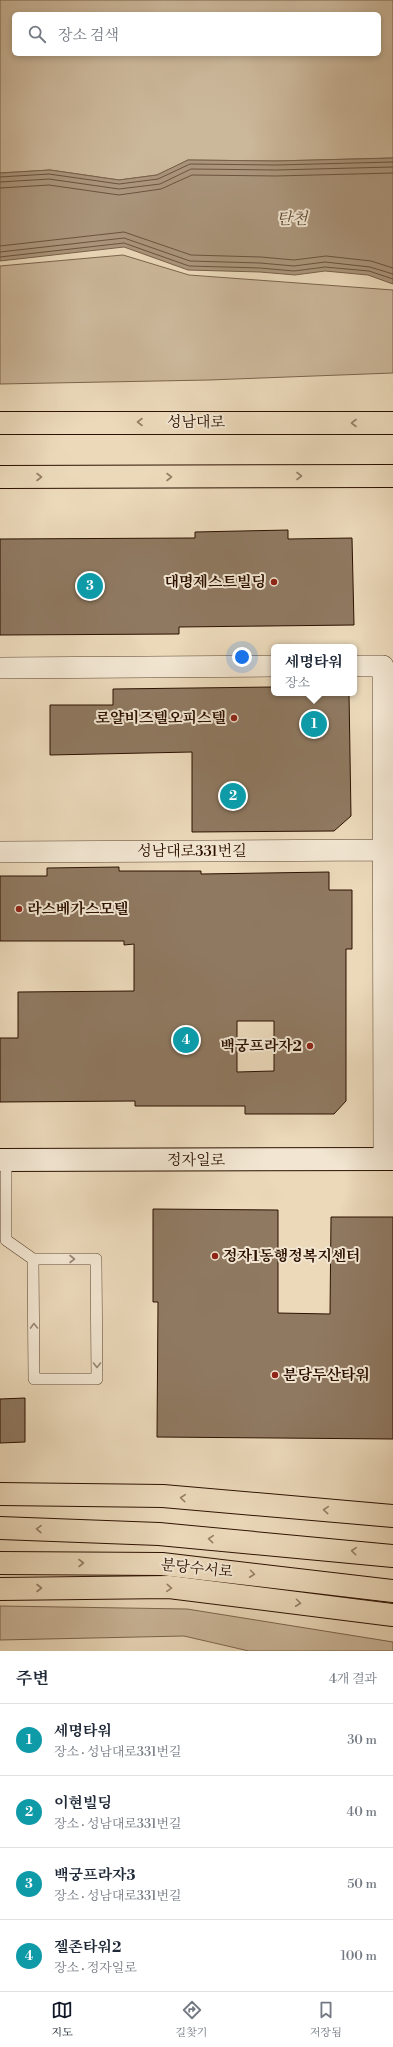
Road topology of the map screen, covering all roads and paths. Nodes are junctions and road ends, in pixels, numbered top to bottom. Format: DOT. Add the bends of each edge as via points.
graph roads {
  1 [pos="0,423"];
  2 [pos="393,423"];
  3 [pos="393,476"];
  4 [pos="0,477"];
  5 [pos="271,666"];
  6 [pos="357,666"];
  7 [pos="0,668"];
  8 [pos="383,850"];
  9 [pos="0,852"];
  10 [pos="388,1159"];
  11 [pos="3,1160"];
  12 [pos="33,1259"];
  13 [pos="0,1494"];
  14 [pos="393,1516"];
  15 [pos="0,1528"];
  16 [pos="393,1556"];
  17 [pos="0,1563"];
  18 [pos="0,1589"];
  19 [pos="393,1590"];
  20 [pos="393,1615"];
  2 -- 1 [label="main road, 성남대로, one-way"];
  4 -- 3 [label="main road, one-way"];
  5 -- 7 [label="street"];
  6 -- 8 [label="street" via="383,666"];
  8 -- 9 [label="street, 성남대로331번길"];
  8 -- 10 [label="street"];
  10 -- 11 [label="street, 정자일로"];
  11 -- 12 [label="lane" via="6,1240"];
  12 -- 12 [label="lane, one-way" via="96,1259 97,1379 34,1379"];
  14 -- 13 [label="main road, one-way" via="163,1496"];
  16 -- 15 [label="main road, 분당수서로, one-way" via="159,1534"];
  17 -- 19 [label="main road, 분당수서로, one-way" via="162,1564"];
  18 -- 20 [label="main road, one-way" via="169,1588"];
}
